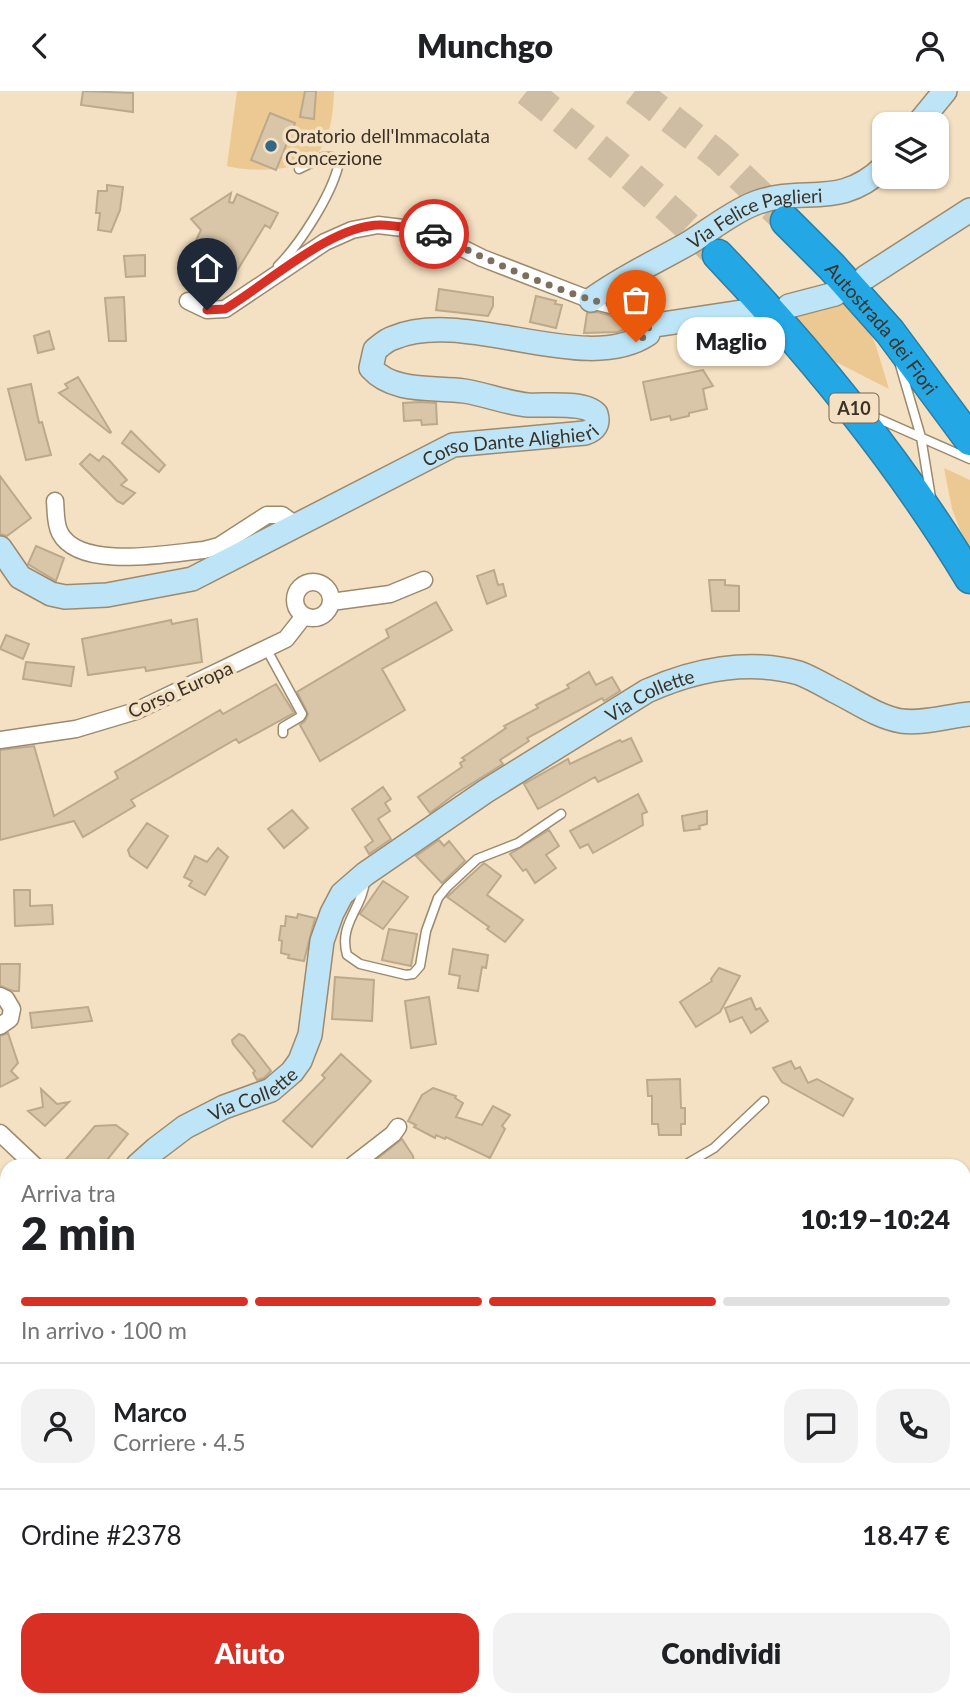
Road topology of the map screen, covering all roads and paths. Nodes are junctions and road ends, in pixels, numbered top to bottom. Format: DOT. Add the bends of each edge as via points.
graph roads {
  1 [pos="945,91"];
  2 [pos="928,112"];
  3 [pos="299,169"];
  4 [pos="872,177"];
  5 [pos="970,210"];
  6 [pos="786,221"];
  7 [pos="718,255"];
  8 [pos="866,277"];
  9 [pos="251,293"];
  10 [pos="835,294"];
  11 [pos="592,300"];
  12 [pos="188,301"];
  13 [pos="789,306"];
  14 [pos="748,311"];
  15 [pos="649,327"];
  16 [pos="890,332"];
  17 [pos="854,408"];
  18 [pos="921,437"];
  19 [pos="970,440"];
  20 [pos="970,459"];
  21 [pos="55,501"];
  22 [pos="936,523"];
  23 [pos="296,526"];
  24 [pos="0,548"];
  25 [pos="970,579"];
  26 [pos="424,580"];
  27 [pos="331,602"];
  28 [pos="304,616"];
  29 [pos="267,650"];
  30 [pos="970,714"];
  31 [pos="283,733"];
  32 [pos="0,740"];
  33 [pos="561,814"];
  34 [pos="365,874"];
  35 [pos="0,996"];
  36 [pos="0,1026"];
  37 [pos="764,1101"];
  38 [pos="398,1126"];
  39 [pos="0,1133"];
  40 [pos="28,1159"];
  41 [pos="145,1159"];
  42 [pos="361,1159"];
  43 [pos="695,1159"];
  1 -- 2 [label="street"];
  3 -- 9 [label="lane" via="323,157 332,157 338,167 289,256"];
  4 -- 11 [label="street, Via Felice Paglieri" via="861,186 828,195 777,197 752,204"];
  5 -- 8 [label="street"];
  6 -- 16 [label="highway, Autostrada dei Fiori"];
  7 -- 17 [label="highway, A10"];
  9 -- 11 [label="street" via="325,242 379,225 428,231 482,258"];
  9 -- 12 [label="street" via="225,309 207,310"];
  10 -- 13 [label="street"];
  11 -- 15 [label="street" via="638,312"];
  14 -- 15 [label="street"];
  15 -- 23 [label="street, Corso Dante Alighieri" via="648,334 636,342 597,349 427,330 392,338 375,350 371,368 380,378 412,388 464,391 524,404 586,406 596,414 596,426 585,433 453,445"];
  16 -- 18 [label="lane"];
  16 -- 19 [label="highway, Autostrada dei Fiori"];
  17 -- 18 [label="lane"];
  17 -- 22 [label="highway, A10"];
  18 -- 20 [label="lane"];
  18 -- 22 [label="lane"];
  21 -- 23 [label="street" via="62,537 103,558 204,550 219,546 267,515 282,516"];
  22 -- 25 [label="highway, A10"];
  23 -- 24 [label="street, Corso Dante Alighieri" via="192,579 107,595 51,594 20,577"];
  26 -- 27 [label="street, Corso Europa" via="390,594"];
  27 -- 28 [label="street, Corso Europa" via="321,616"];
  27 -- 28 [label="street" via="324,585 307,582 295,595 296,607"];
  28 -- 29 [label="street, Corso Europa" via="286,639"];
  29 -- 31 [label="lane" via="302,714 283,727"];
  29 -- 32 [label="street, Corso Europa" via="136,711 76,729"];
  30 -- 34 [label="street, Via Collette" via="900,720 801,674 774,668 729,668 687,675 647,691 566,739"];
  33 -- 34 [label="lane" via="518,843 477,859 447,887 426,931 418,971 410,975 360,964 347,955 345,935"];
  34 -- 41 [label="street, Via Collette" via="342,894 331,913 322,941 310,1035 292,1072 271,1090 185,1127"];
  35 -- 36 [label="street" via="12,1009 10,1019"];
  37 -- 43 [label="lane" via="714,1148"];
  38 -- 42 [label="street"];
  39 -- 40 [label="street"];
}
